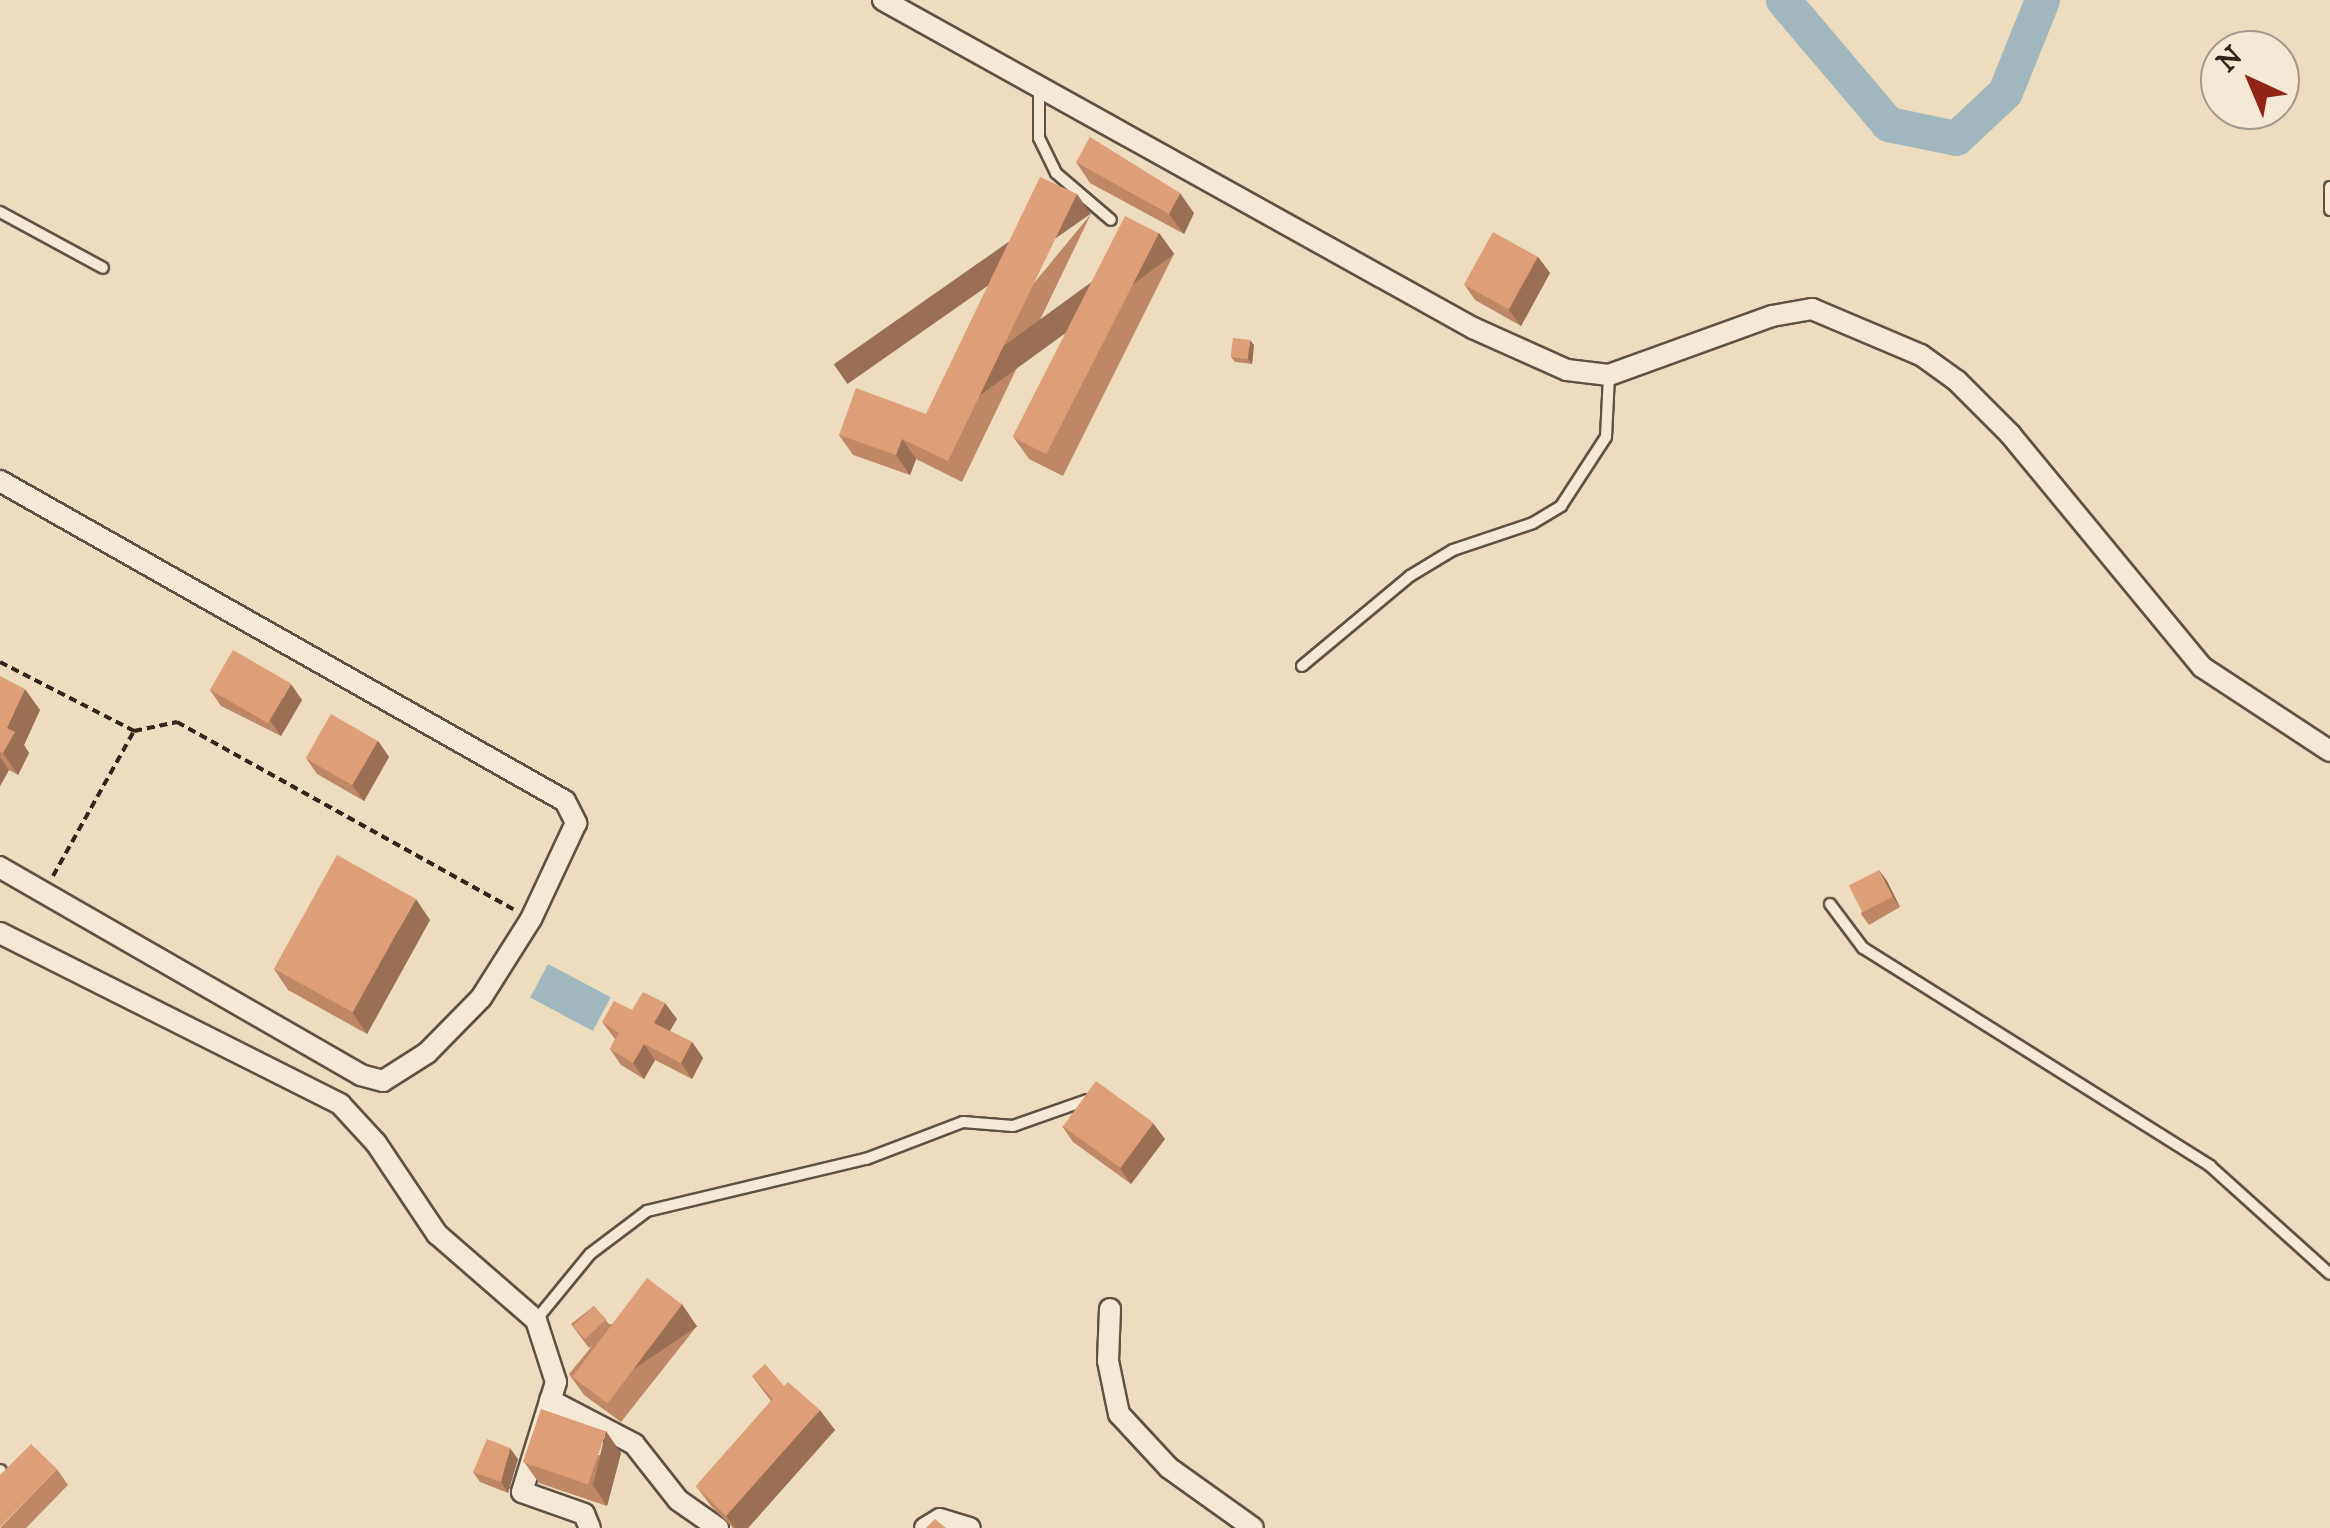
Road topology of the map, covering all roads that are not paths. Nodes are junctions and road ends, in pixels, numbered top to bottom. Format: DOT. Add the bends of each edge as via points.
graph roads {
  1 [pos="883,0"];
  2 [pos="1039,89"];
  3 [pos="2330,187"];
  4 [pos="2330,210"];
  5 [pos="0,212"];
  6 [pos="1111,220"];
  7 [pos="103,268"];
  8 [pos="1610,375"];
  9 [pos="0,481"];
  10 [pos="1302,666"];
  11 [pos="2330,751"];
  12 [pos="0,867"];
  13 [pos="1830,904"];
  14 [pos="0,933"];
  15 [pos="1097,1096"];
  16 [pos="2330,1274"];
  17 [pos="1110,1309"];
  18 [pos="536,1320"];
  19 [pos="550,1400"];
  20 [pos="590,1528"];
  21 [pos="718,1528"];
  22 [pos="924,1528"];
  23 [pos="970,1528"];
  24 [pos="1253,1528"];
  1 -- 2 [label="street"];
  2 -- 6 [label="lane" via="1039,138 1056,173"];
  2 -- 8 [label="street" via="1473,328 1567,370"];
  3 -- 4 [label="lane"];
  5 -- 7 [label="lane"];
  8 -- 10 [label="lane" via="1606,437 1560,506 1532,523 1453,550 1410,576"];
  8 -- 11 [label="street" via="1772,316 1812,309 1921,355 2010,434 2202,667"];
  9 -- 12 [label="street" via="572,806 574,837 481,998 427,1053 383,1081 361,1075"];
  13 -- 16 [label="lane" via="1863,948 2210,1166"];
  14 -- 18 [label="street" via="340,1104 376,1143 437,1234"];
  15 -- 18 [label="lane" via="1013,1126 963,1122 866,1159 647,1211 590,1254"];
  17 -- 24 [label="street" via="1108,1361 1119,1414 1169,1468"];
  18 -- 19 [label="street" via="557,1367"];
  19 -- 20 [label="street" via="522,1492 584,1514"];
  19 -- 21 [label="street" via="634,1444 678,1500"];
  22 -- 23 [label="street" via="940,1519"];
}
